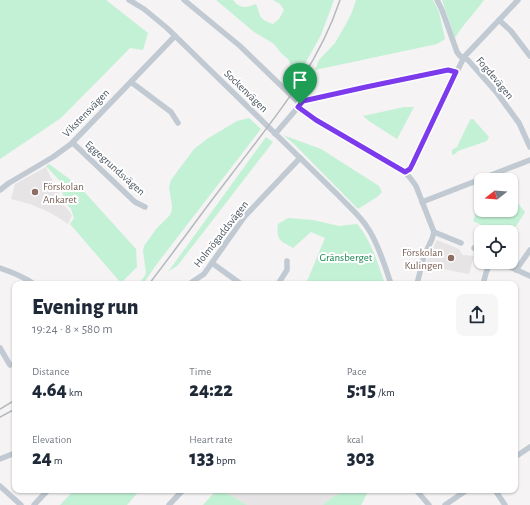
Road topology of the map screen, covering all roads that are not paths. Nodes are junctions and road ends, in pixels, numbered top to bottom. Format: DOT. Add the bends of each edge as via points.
graph roads {
  1 [pos="128,0"];
  2 [pos="184,0"];
  3 [pos="437,0"];
  4 [pos="518,0"];
  5 [pos="499,20"];
  6 [pos="175,36"];
  7 [pos="530,56"];
  8 [pos="463,58"];
  9 [pos="456,72"];
  10 [pos="131,82"];
  11 [pos="299,106"];
  12 [pos="178,123"];
  13 [pos="275,134"];
  14 [pos="73,143"];
  15 [pos="530,147"];
  16 [pos="300,158"];
  17 [pos="530,160"];
  18 [pos="405,172"];
  19 [pos="0,190"];
  20 [pos="422,202"];
  21 [pos="144,207"];
  22 [pos="434,232"];
  23 [pos="461,242"];
  24 [pos="530,250"];
  25 [pos="287,261"];
  26 [pos="212,263"];
  27 [pos="0,268"];
  28 [pos="487,269"];
  29 [pos="516,270"];
  30 [pos="530,276"];
  31 [pos="29,281"];
  32 [pos="194,281"];
  33 [pos="237,281"];
  34 [pos="280,281"];
  35 [pos="391,281"];
  36 [pos="418,281"];
  37 [pos="484,281"];
  38 [pos="0,348"];
  39 [pos="10,365"];
  40 [pos="530,446"];
  41 [pos="12,454"];
  42 [pos="518,455"];
  43 [pos="0,459"];
  44 [pos="0,486"];
  45 [pos="45,493"];
  46 [pos="180,493"];
  47 [pos="419,493"];
  48 [pos="462,493"];
  49 [pos="497,493"];
  50 [pos="21,505"];
  51 [pos="34,505"];
  52 [pos="169,505"];
  53 [pos="429,505"];
  54 [pos="444,505"];
  55 [pos="505,505"];
  1 -- 6 [label="street, Sockenvägen" via="144,9"];
  2 -- 11 [label="street" via="240,46"];
  3 -- 8 [label="street, Fogdevägen" via="454,46"];
  4 -- 5 [label="street"];
  5 -- 7 [label="street"];
  5 -- 8 [label="street"];
  6 -- 10 [label="street, Vikstensvägen"];
  6 -- 13 [label="street, Sockenvägen"];
  8 -- 9 [label="street"];
  8 -- 15 [label="street, Fogdevägen" via="468,60 497,93 519,123"];
  9 -- 11 [label="street" via="448,70 366,87 303,101"];
  9 -- 18 [label="street" via="410,169"];
  10 -- 12 [label="street" via="171,112"];
  10 -- 14 [label="street, Vikstensvägen"];
  11 -- 13 [label="street"];
  11 -- 18 [label="street" via="316,120"];
  13 -- 16 [label="street, Sockenvägen"];
  14 -- 19 [label="street, Vikstensvägen"];
  14 -- 21 [label="street, Eggegrundsvägen" via="135,202"];
  16 -- 26 [label="street, Holmögaddsvägen" via="245,216"];
  16 -- 35 [label="street, Sockenvägen" via="368,229"];
  17 -- 20 [label="street"];
  18 -- 20 [label="street" via="416,186"];
  20 -- 22 [label="street"];
  22 -- 23 [label="street"];
  22 -- 36 [label="street"];
  24 -- 29 [label="street"];
  25 -- 34 [label="street" via="287,270"];
  26 -- 32 [label="street, Holmögaddsvägen" via="204,274"];
  26 -- 33 [label="street"];
  27 -- 31 [label="street"];
  28 -- 37 [label="street"];
  29 -- 30 [label="street"];
  38 -- 39 [label="street"];
  40 -- 42 [label="street"];
  41 -- 43 [label="street"];
  44 -- 50 [label="street"];
  45 -- 51 [label="street"];
  46 -- 52 [label="street"];
  47 -- 53 [label="street"];
  48 -- 54 [label="street"];
  49 -- 55 [label="street"];
}
